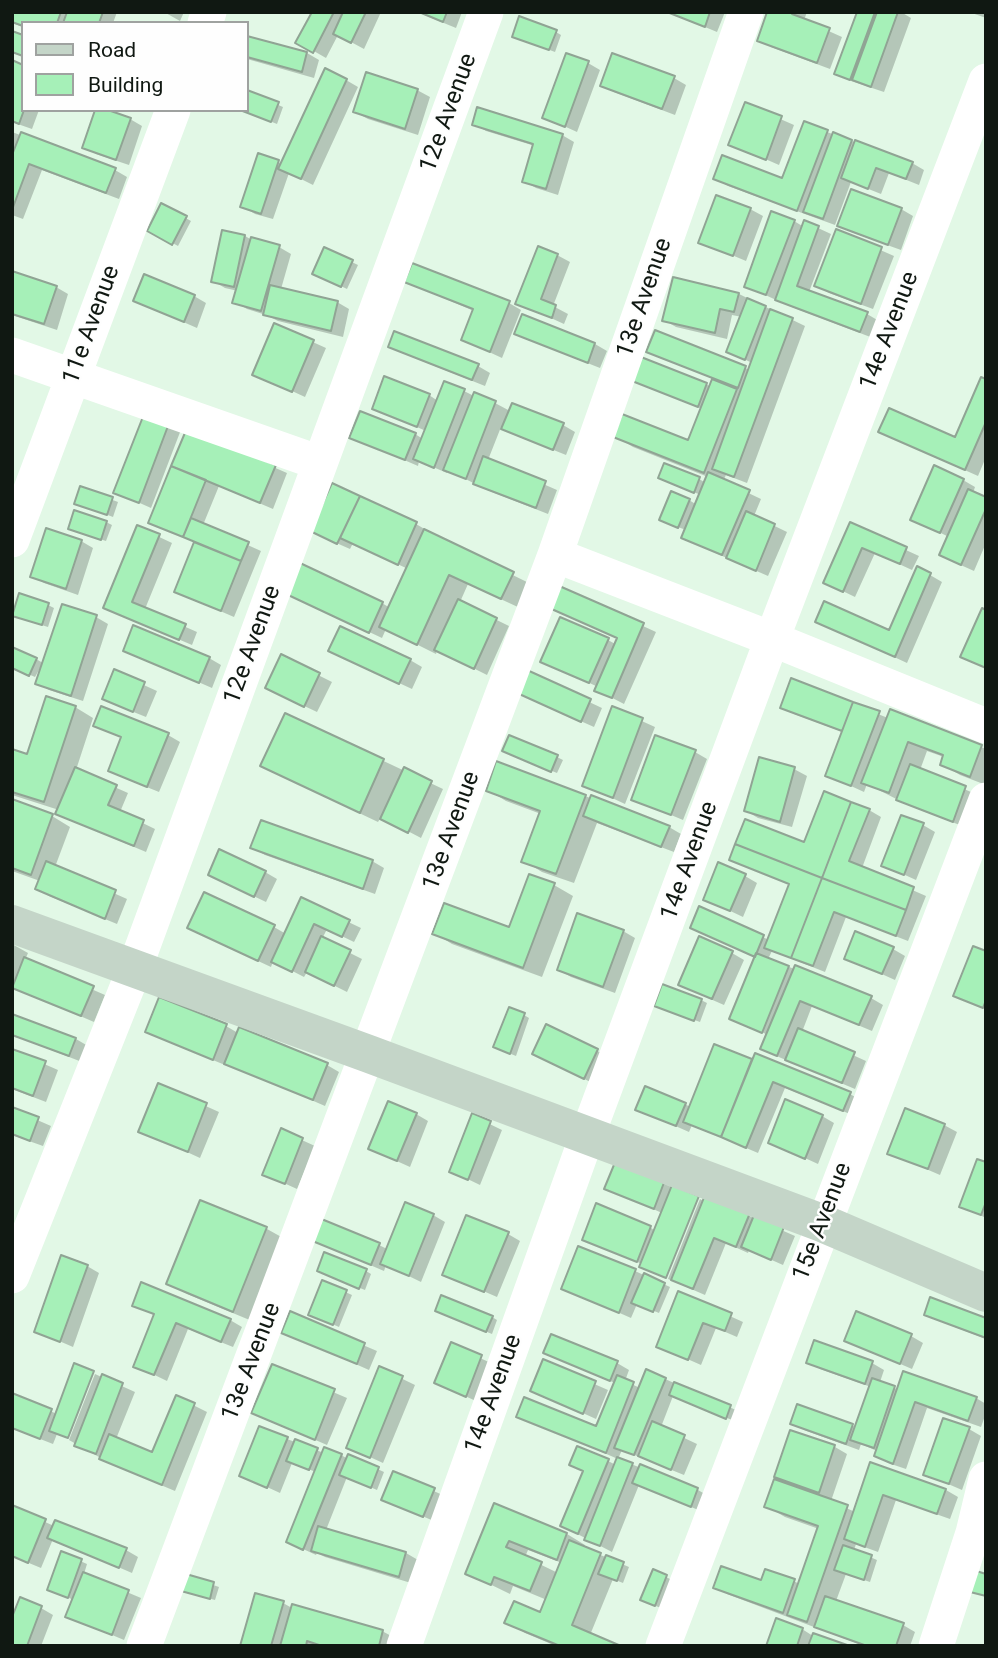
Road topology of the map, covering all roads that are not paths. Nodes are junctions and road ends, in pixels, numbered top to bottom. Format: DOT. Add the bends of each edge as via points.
graph roads {
  1 [pos="486,12"];
  2 [pos="746,12"];
  3 [pos="986,81"];
  4 [pos="172,112"];
  5 [pos="12,355"];
  6 [pos="73,376"];
  7 [pos="320,463"];
  8 [pos="12,540"];
  9 [pos="555,555"];
  10 [pos="772,639"];
  11 [pos="986,726"];
  12 [pos="986,800"];
  13 [pos="12,924"];
  14 [pos="134,970"];
  15 [pos="369,1054"];
  16 [pos="587,1136"];
  17 [pos="822,1223"];
  18 [pos="12,1276"];
  19 [pos="986,1293"];
  20 [pos="986,1479"];
  21 [pos="144,1646"];
  22 [pos="404,1646"];
  23 [pos="663,1646"];
  24 [pos="936,1646"];
  1 -- 7 [label="street, 12e Avenue"];
  2 -- 9 [label="street, 13e Avenue"];
  3 -- 10 [label="street, 14e Avenue"];
  4 -- 6 [label="street, 11e Avenue"];
  5 -- 6 [label="street"];
  6 -- 7 [label="street"];
  6 -- 8 [label="street, 11e Avenue"];
  7 -- 14 [label="street, 12e Avenue"];
  9 -- 10 [label="street"];
  9 -- 15 [label="street, 13e Avenue"];
  10 -- 11 [label="street"];
  10 -- 16 [label="street, 14e Avenue"];
  12 -- 17 [label="street, 15e Avenue"];
  13 -- 14 [label="street"];
  14 -- 15 [label="street"];
  14 -- 18 [label="street, 12e Avenue"];
  15 -- 16 [label="street"];
  15 -- 21 [label="street, 13e Avenue"];
  16 -- 17 [label="street"];
  16 -- 22 [label="street, 14e Avenue"];
  17 -- 19 [label="street"];
  17 -- 23 [label="street, 15e Avenue"];
  20 -- 24 [label="street"];
}
